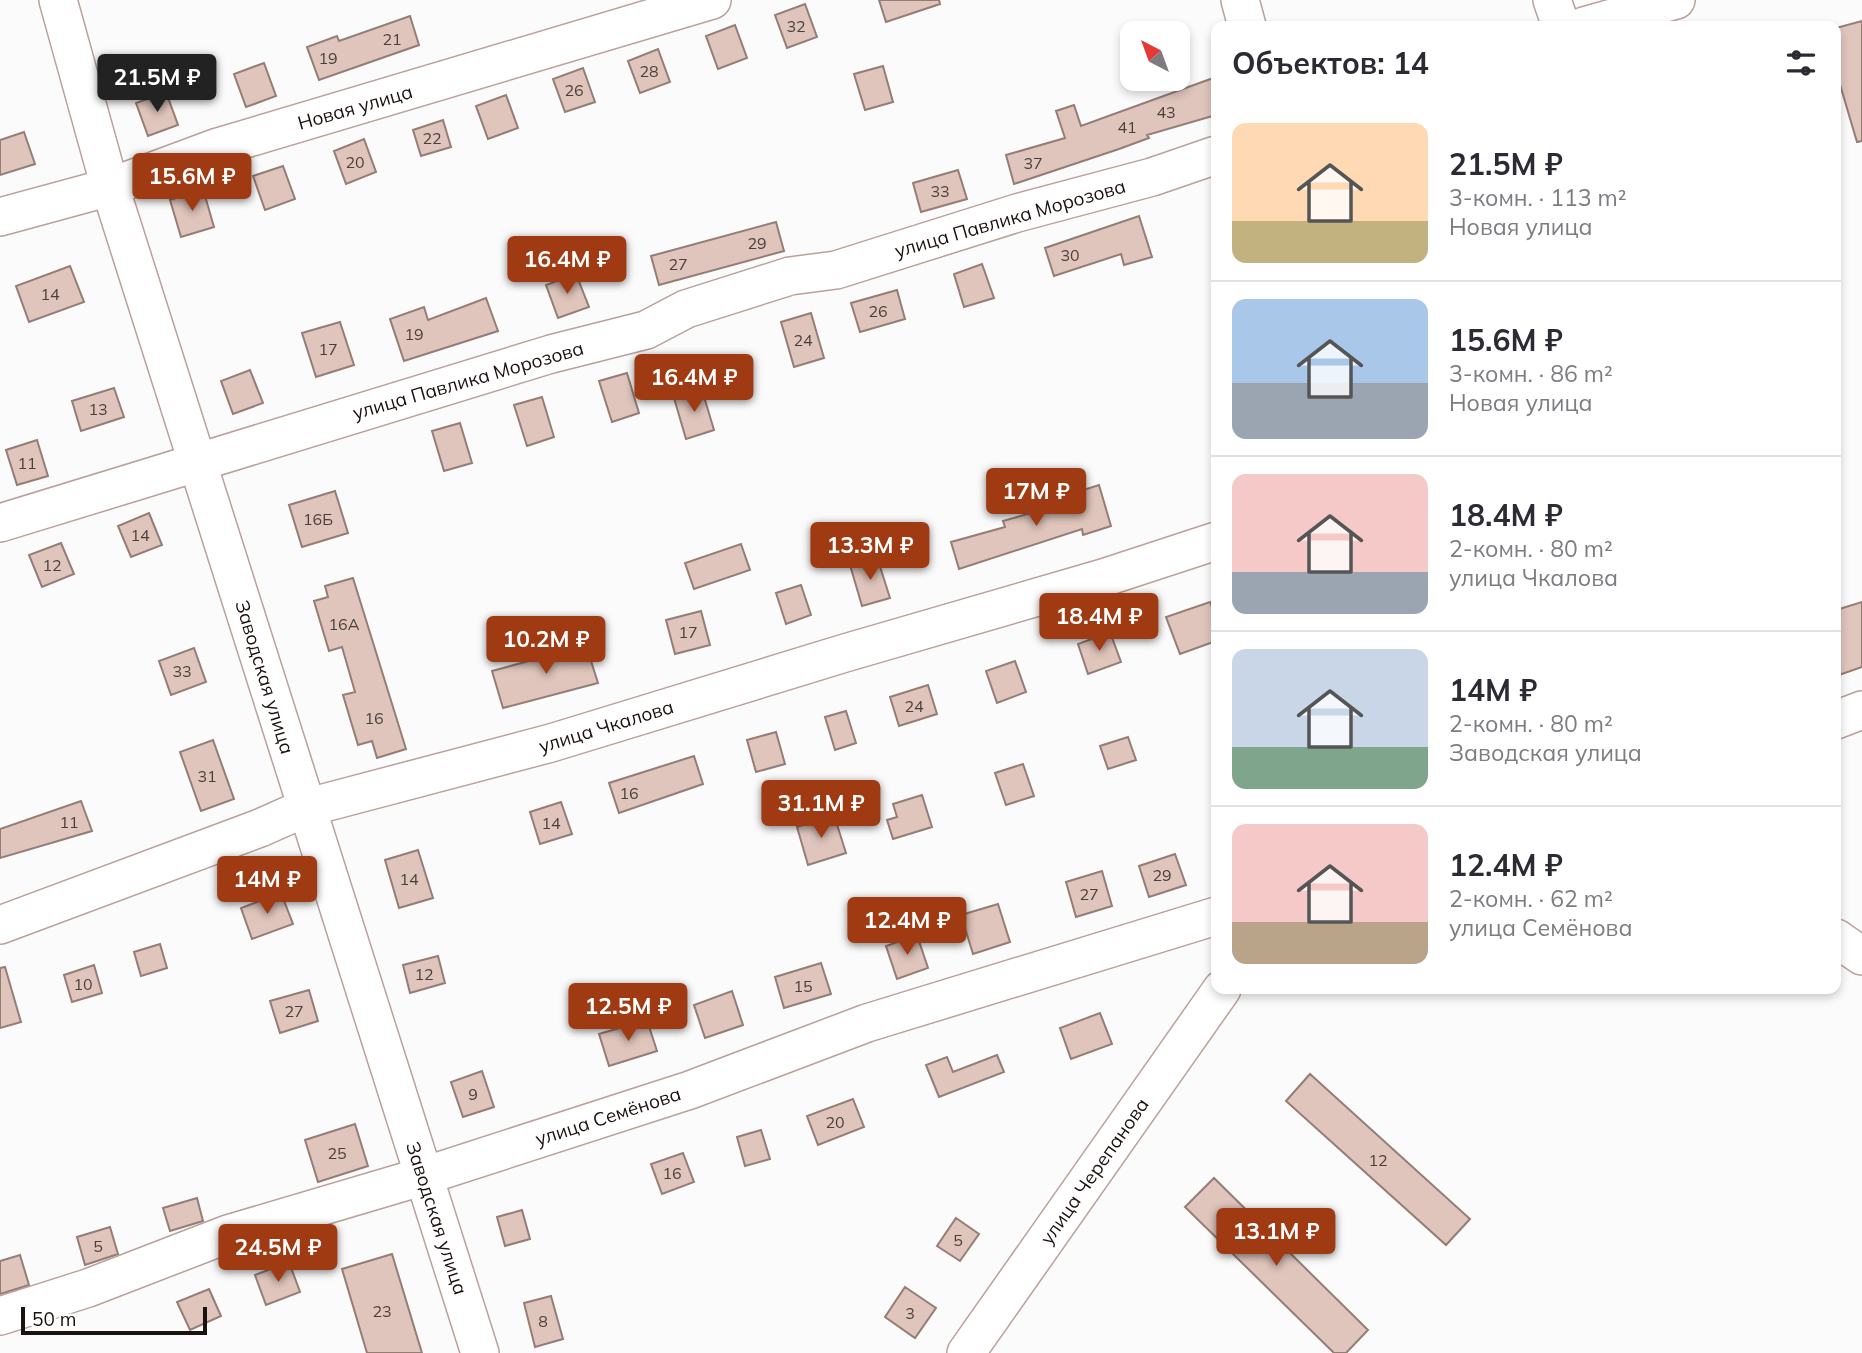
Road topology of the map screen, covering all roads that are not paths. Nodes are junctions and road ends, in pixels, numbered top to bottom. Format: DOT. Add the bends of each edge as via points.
graph roads {
  1 [pos="58,0"];
  2 [pos="712,0"];
  3 [pos="1240,0"];
  4 [pos="1552,0"];
  5 [pos="1676,0"];
  6 [pos="1246,21"];
  7 [pos="1559,21"];
  8 [pos="1602,21"];
  9 [pos="1211,157"];
  10 [pos="110,187"];
  11 [pos="0,216"];
  12 [pos="200,461"];
  13 [pos="0,523"];
  14 [pos="1211,543"];
  15 [pos="1862,710"];
  16 [pos="1841,718"];
  17 [pos="305,808"];
  18 [pos="1211,918"];
  19 [pos="0,925"];
  20 [pos="1841,941"];
  21 [pos="1862,956"];
  22 [pos="1218,994"];
  23 [pos="424,1176"];
  24 [pos="0,1316"];
  25 [pos="480,1353"];
  26 [pos="966,1353"];
  1 -- 10 [label="street, Заводская улица"];
  2 -- 10 [label="street, Новая улица" via="215,148"];
  3 -- 6 [label="street"];
  4 -- 7 [label="street"];
  5 -- 8 [label="street"];
  9 -- 12 [label="street, улица Павлика Морозова" via="836,270 790,276 686,309 646,330 551,354"];
  10 -- 11 [label="street, Новая улица"];
  10 -- 12 [label="street, Заводская улица"];
  12 -- 13 [label="street, улица Павлика Морозова"];
  12 -- 17 [label="street, Заводская улица"];
  14 -- 17 [label="street, улица Чкалова" via="551,743"];
  15 -- 16 [label="street"];
  17 -- 19 [label="street, улица Чкалова"];
  17 -- 23 [label="street, Заводская улица"];
  18 -- 23 [label="street, улица Семёнова" via="867,1023 690,1090"];
  20 -- 21 [label="street"];
  22 -- 26 [label="street, улица Черепанова"];
  23 -- 24 [label="street, улица Семёнова" via="228,1234"];
  23 -- 25 [label="street, Заводская улица"];
}
